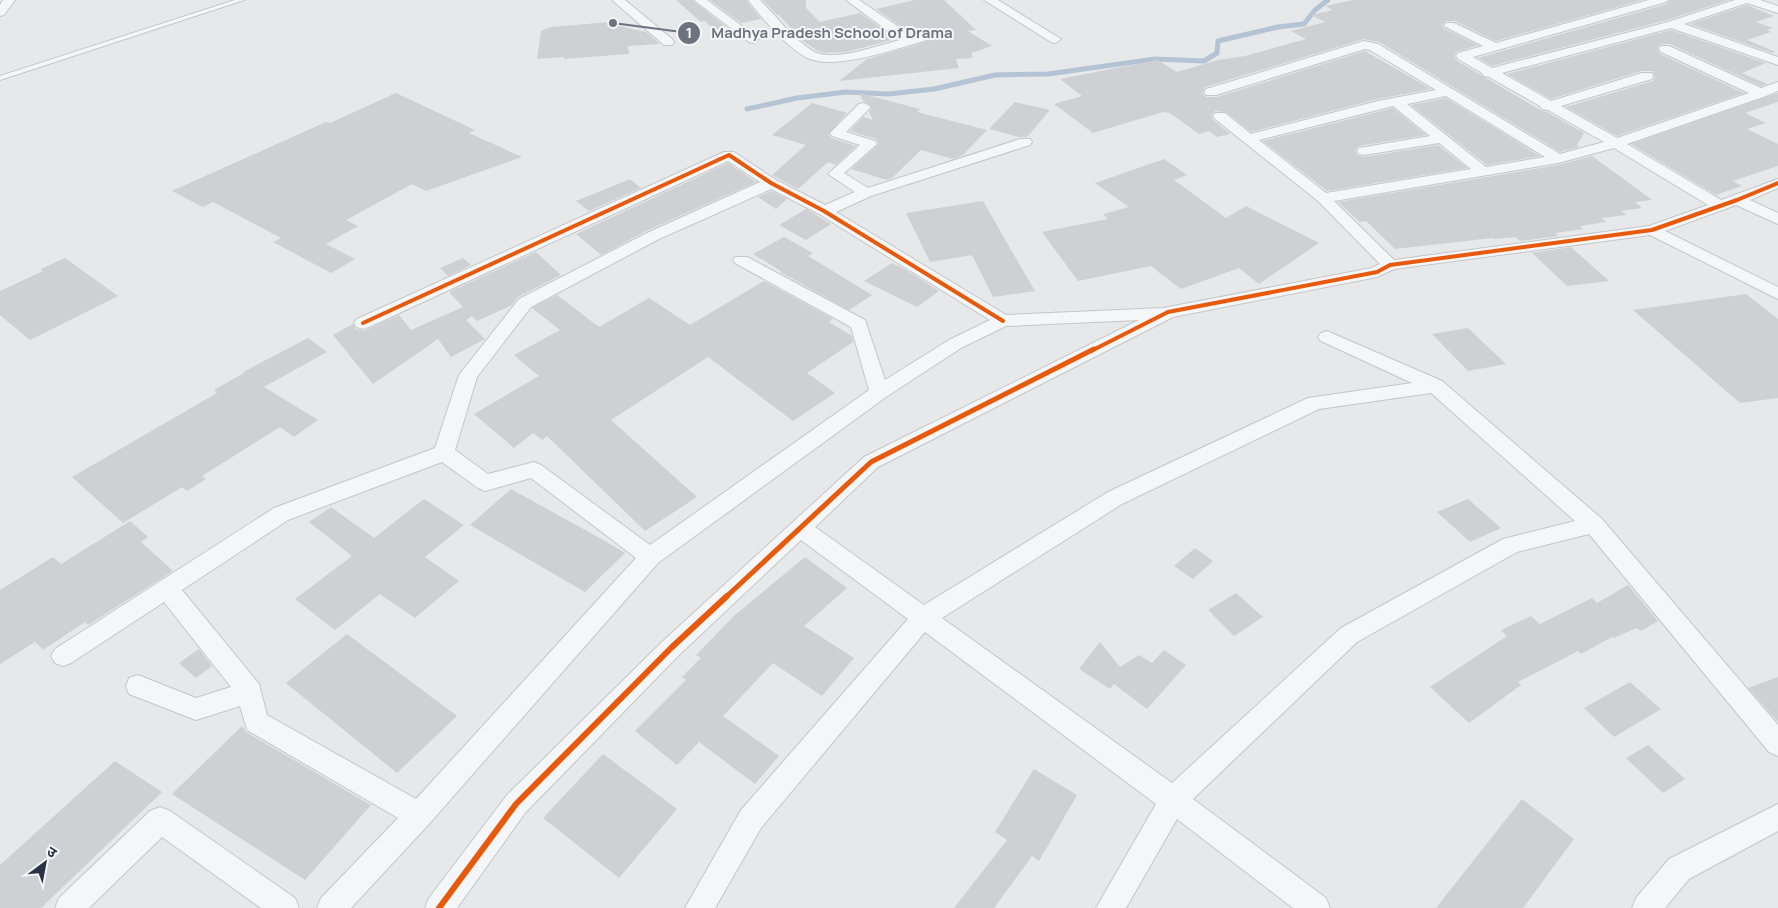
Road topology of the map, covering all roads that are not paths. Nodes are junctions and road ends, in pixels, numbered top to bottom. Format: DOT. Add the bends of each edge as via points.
graph roads {
  1 [pos="9,0"];
  2 [pos="241,0"];
  3 [pos="618,0"];
  4 [pos="700,0"];
  5 [pos="754,0"];
  6 [pos="852,0"];
  7 [pos="990,0"];
  8 [pos="1662,0"];
  9 [pos="1747,0"];
  10 [pos="1647,8"];
  11 [pos="1778,10"];
  12 [pos="0,13"];
  13 [pos="1675,23"];
  14 [pos="1450,26"];
  15 [pos="927,36"];
  16 [pos="753,39"];
  17 [pos="1055,39"];
  18 [pos="909,40"];
  19 [pos="668,42"];
  20 [pos="1495,47"];
  21 [pos="1665,49"];
  22 [pos="1777,61"];
  23 [pos="1488,73"];
  24 [pos="1647,76"];
  25 [pos="0,78"];
  26 [pos="1778,86"];
  27 [pos="1211,92"];
  28 [pos="1449,92"];
  29 [pos="1761,93"];
  30 [pos="1395,101"];
  31 [pos="1547,106"];
  32 [pos="864,107"];
  33 [pos="1220,116"];
  34 [pos="1442,138"];
  35 [pos="1248,139"];
  36 [pos="1026,142"];
  37 [pos="1616,143"];
  38 [pos="1364,151"];
  39 [pos="1558,159"];
  40 [pos="1483,171"];
  41 [pos="771,183"];
  42 [pos="1778,183"];
  43 [pos="866,193"];
  44 [pos="1323,198"];
  45 [pos="1737,200"];
  46 [pos="1720,206"];
  47 [pos="824,210"];
  48 [pos="1778,219"];
  49 [pos="1652,230"];
  50 [pos="741,260"];
  51 [pos="1390,265"];
  52 [pos="1778,294"];
  53 [pos="1168,312"];
  54 [pos="1004,321"];
  55 [pos="363,323"];
  56 [pos="1327,336"];
  57 [pos="1435,386"];
  58 [pos="879,392"];
  59 [pos="444,453"];
  60 [pos="1594,525"];
  61 [pos="800,528"];
  62 [pos="650,557"];
  63 [pos="167,589"];
  64 [pos="924,617"];
  65 [pos="63,656"];
  66 [pos="138,686"];
  67 [pos="250,692"];
  68 [pos="1778,744"];
  69 [pos="1173,800"];
  70 [pos="419,815"];
  71 [pos="1778,817"];
  72 [pos="69,908"];
  73 [pos="285,908"];
  74 [pos="331,908"];
  75 [pos="439,908"];
  76 [pos="699,908"];
  77 [pos="1110,908"];
  78 [pos="1316,908"];
  79 [pos="1646,908"];
  1 -- 12 [label="street"];
  2 -- 25 [label="lane"];
  3 -- 19 [label="street"];
  4 -- 16 [label="street"];
  5 -- 18 [label="street" via="804,50 820,58 843,57"];
  6 -- 18 [label="street"];
  7 -- 17 [label="street"];
  8 -- 10 [label="street"];
  9 -- 11 [label="street"];
  9 -- 13 [label="street"];
  10 -- 13 [label="street"];
  10 -- 20 [label="street"];
  13 -- 22 [label="street"];
  13 -- 23 [label="street"];
  14 -- 20 [label="street"];
  15 -- 18 [label="street"];
  20 -- 23 [label="street" via="1462,56"];
  21 -- 29 [label="street"];
  23 -- 31 [label="street"];
  24 -- 31 [label="street"];
  26 -- 29 [label="street"];
  27 -- 28 [label="street" via="1364,45 1374,47"];
  28 -- 30 [label="street"];
  28 -- 39 [label="street"];
  29 -- 37 [label="street"];
  30 -- 34 [label="street"];
  30 -- 35 [label="street"];
  31 -- 37 [label="street"];
  32 -- 43 [label="street" via="837,133 870,144 835,174"];
  33 -- 35 [label="street"];
  34 -- 38 [label="street"];
  34 -- 40 [label="street"];
  35 -- 44 [label="street"];
  36 -- 43 [label="street"];
  37 -- 39 [label="street"];
  37 -- 46 [label="street"];
  39 -- 40 [label="street"];
  40 -- 44 [label="street"];
  41 -- 47 [label="street"];
  41 -- 55 [label="street" via="728,155"];
  41 -- 59 [label="street" via="653,236 525,303 468,375"];
  42 -- 45 [label="street"];
  43 -- 47 [label="street"];
  44 -- 51 [label="street"];
  45 -- 46 [label="street"];
  45 -- 48 [label="street"];
  46 -- 49 [label="street"];
  47 -- 54 [label="street"];
  49 -- 51 [label="street"];
  49 -- 52 [label="street"];
  50 -- 58 [label="street" via="860,324"];
  51 -- 53 [label="street" via="1378,272"];
  53 -- 54 [label="street"];
  53 -- 61 [label="street" via="871,462"];
  54 -- 58 [label="street" via="955,344"];
  56 -- 57 [label="street"];
  57 -- 60 [label="street"];
  57 -- 64 [label="street" via="1315,403 1115,498"];
  58 -- 62 [label="street"];
  59 -- 62 [label="street" via="485,483 534,470"];
  59 -- 63 [label="street" via="281,514"];
  60 -- 68 [label="street"];
  60 -- 69 [label="street" via="1511,545 1348,635"];
  61 -- 64 [label="street"];
  61 -- 75 [label="street" via="671,648 516,804"];
  62 -- 70 [label="street"];
  63 -- 65 [label="street"];
  63 -- 67 [label="street"];
  64 -- 69 [label="street"];
  64 -- 76 [label="street" via="751,820"];
  66 -- 67 [label="street" via="196,709"];
  67 -- 70 [label="street" via="256,722"];
  69 -- 77 [label="street"];
  69 -- 78 [label="street"];
  70 -- 74 [label="street"];
  71 -- 79 [label="street" via="1679,869"];
  72 -- 73 [label="street" via="160,820"];
}
